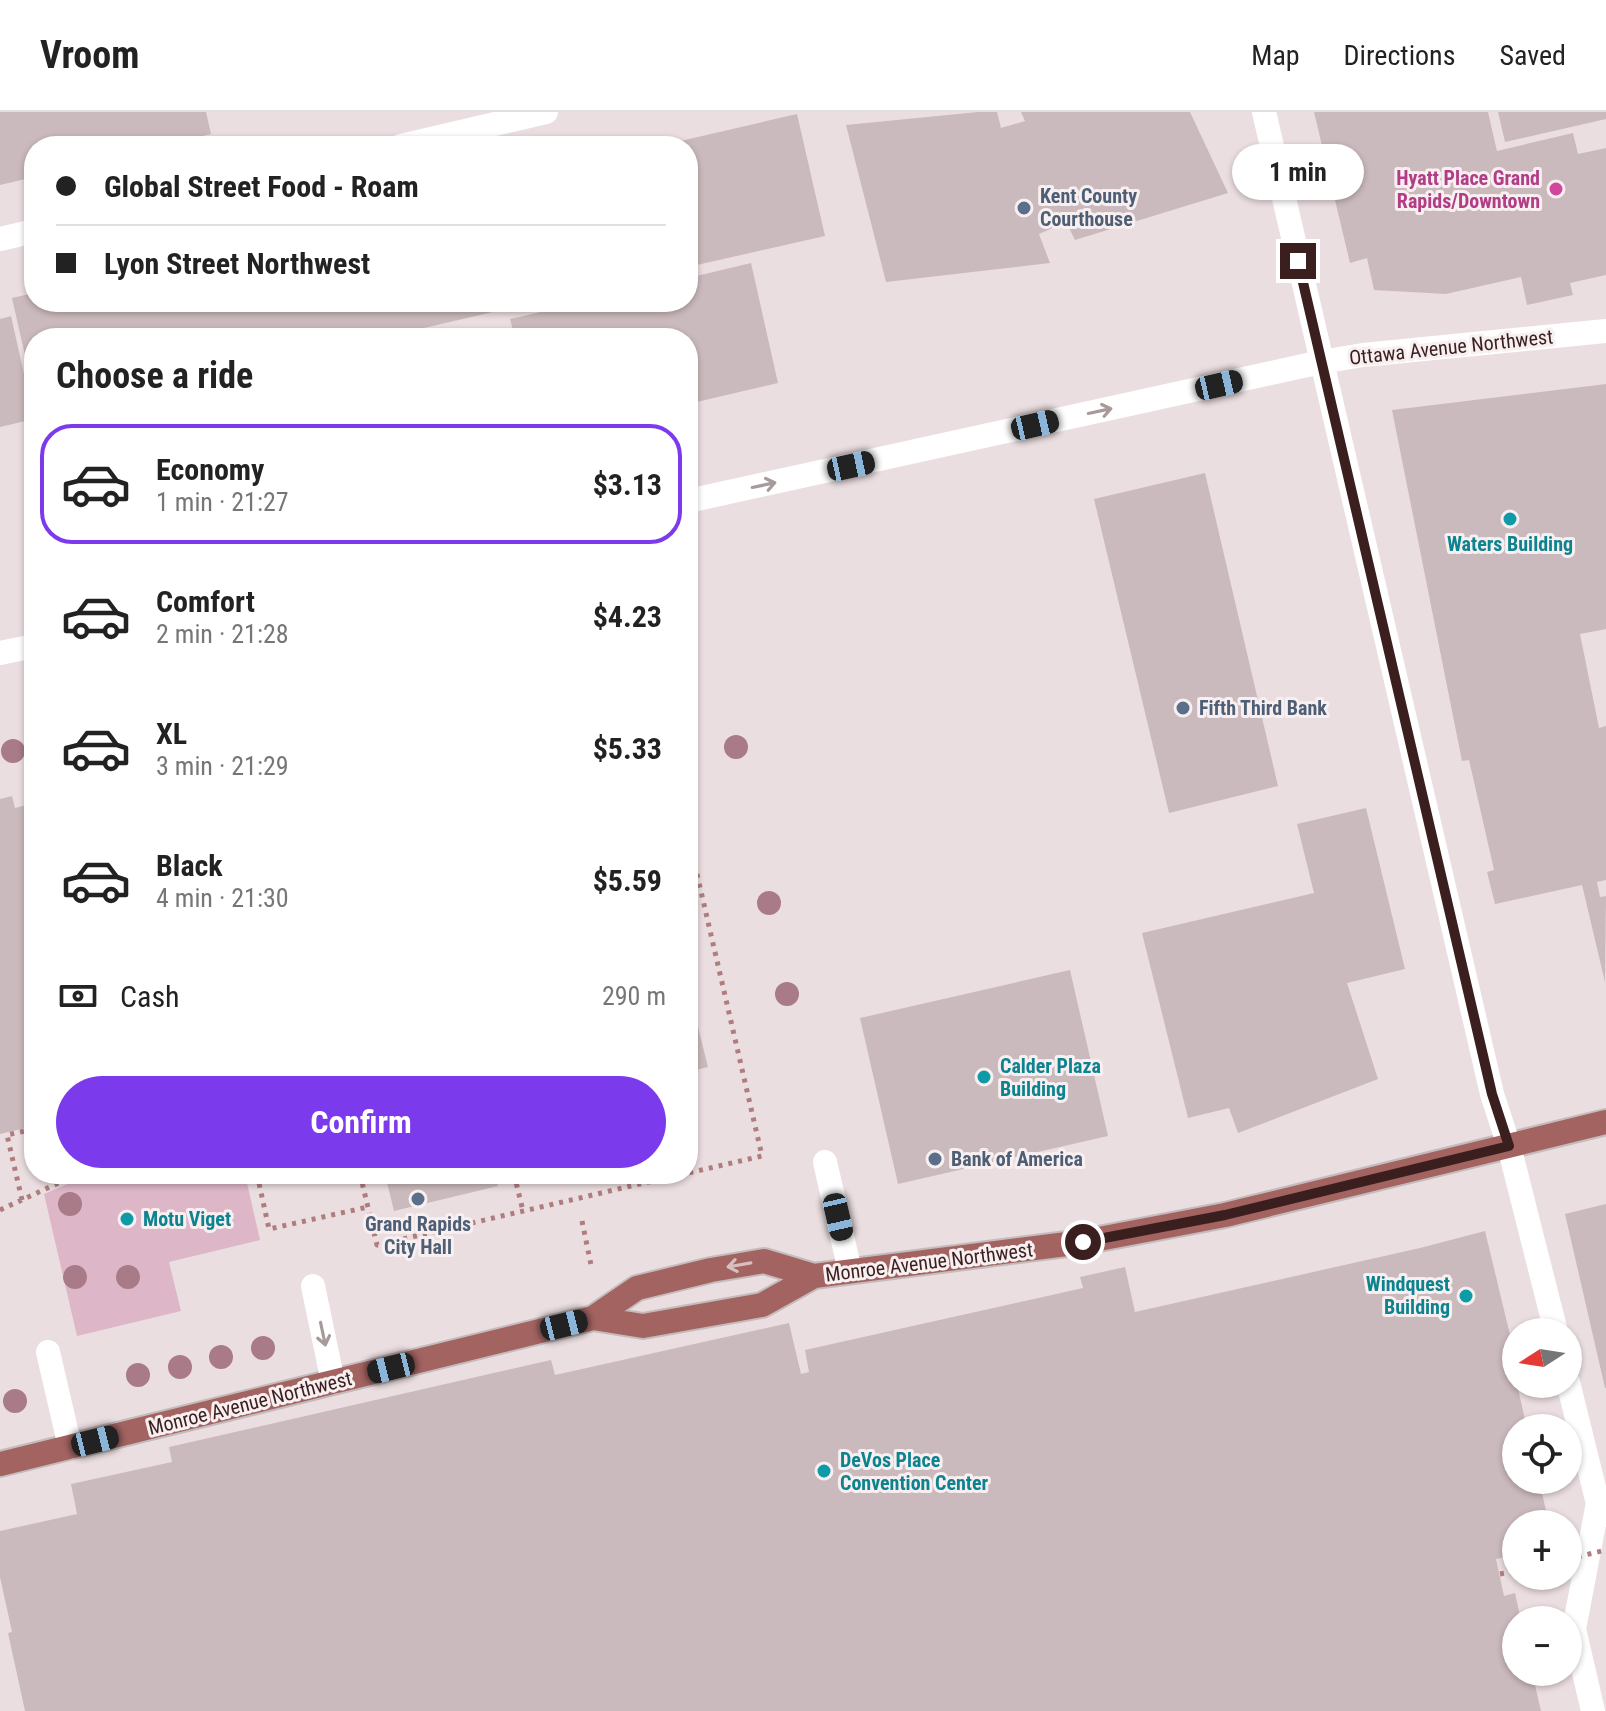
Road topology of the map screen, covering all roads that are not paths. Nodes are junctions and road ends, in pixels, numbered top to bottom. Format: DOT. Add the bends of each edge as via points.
graph roads {
  1 [pos="546,112"];
  2 [pos="1264,112"];
  3 [pos="465,121"];
  4 [pos="427,136"];
  5 [pos="24,233"];
  6 [pos="0,239"];
  7 [pos="1606,331"];
  8 [pos="1321,362"];
  9 [pos="698,499"];
  10 [pos="24,648"];
  11 [pos="0,653"];
  12 [pos="1606,1122"];
  13 [pos="1509,1146"];
  14 [pos="825,1162"];
  15 [pos="850,1271"];
  16 [pos="814,1276"];
  17 [pos="313,1286"];
  18 [pos="593,1318"];
  19 [pos="1552,1318"];
  20 [pos="48,1352"];
  21 [pos="333,1382"];
  22 [pos="1572,1398"];
  23 [pos="70,1447"];
  24 [pos="0,1464"];
  25 [pos="1598,1503"];
  26 [pos="1606,1539"];
  27 [pos="1593,1711"];
  1 -- 3 [label="street"];
  2 -- 8 [label="street"];
  3 -- 4 [label="street"];
  5 -- 6 [label="street"];
  7 -- 8 [label="street, Ottawa Avenue Northwest"];
  9 -- 8 [label="street, Ottawa Avenue Northwest, one-way"];
  8 -- 13 [label="street" via="1492,1094"];
  10 -- 11 [label="street"];
  12 -- 13 [label="main road, Monroe Avenue Northwest"];
  13 -- 15 [label="main road, Monroe Avenue Northwest" via="1225,1215 1083,1242"];
  13 -- 19 [label="street"];
  14 -- 15 [label="street"];
  15 -- 16 [label="main road, Monroe Avenue Northwest"];
  16 -- 18 [label="main road, Monroe Avenue Northwest" via="762,1305 643,1326"];
  16 -- 18 [label="main road, Monroe Avenue Northwest, one-way" via="764,1261 711,1270 637,1288"];
  17 -- 21 [label="street, one-way"];
  18 -- 21 [label="main road, Monroe Avenue Northwest"];
  20 -- 23 [label="street"];
  21 -- 23 [label="main road, Monroe Avenue Northwest"];
  22 -- 25 [label="street"];
  23 -- 24 [label="main road, Monroe Avenue Northwest"];
  25 -- 26 [label="street"];
  25 -- 27 [label="street" via="1574,1629"];
}
